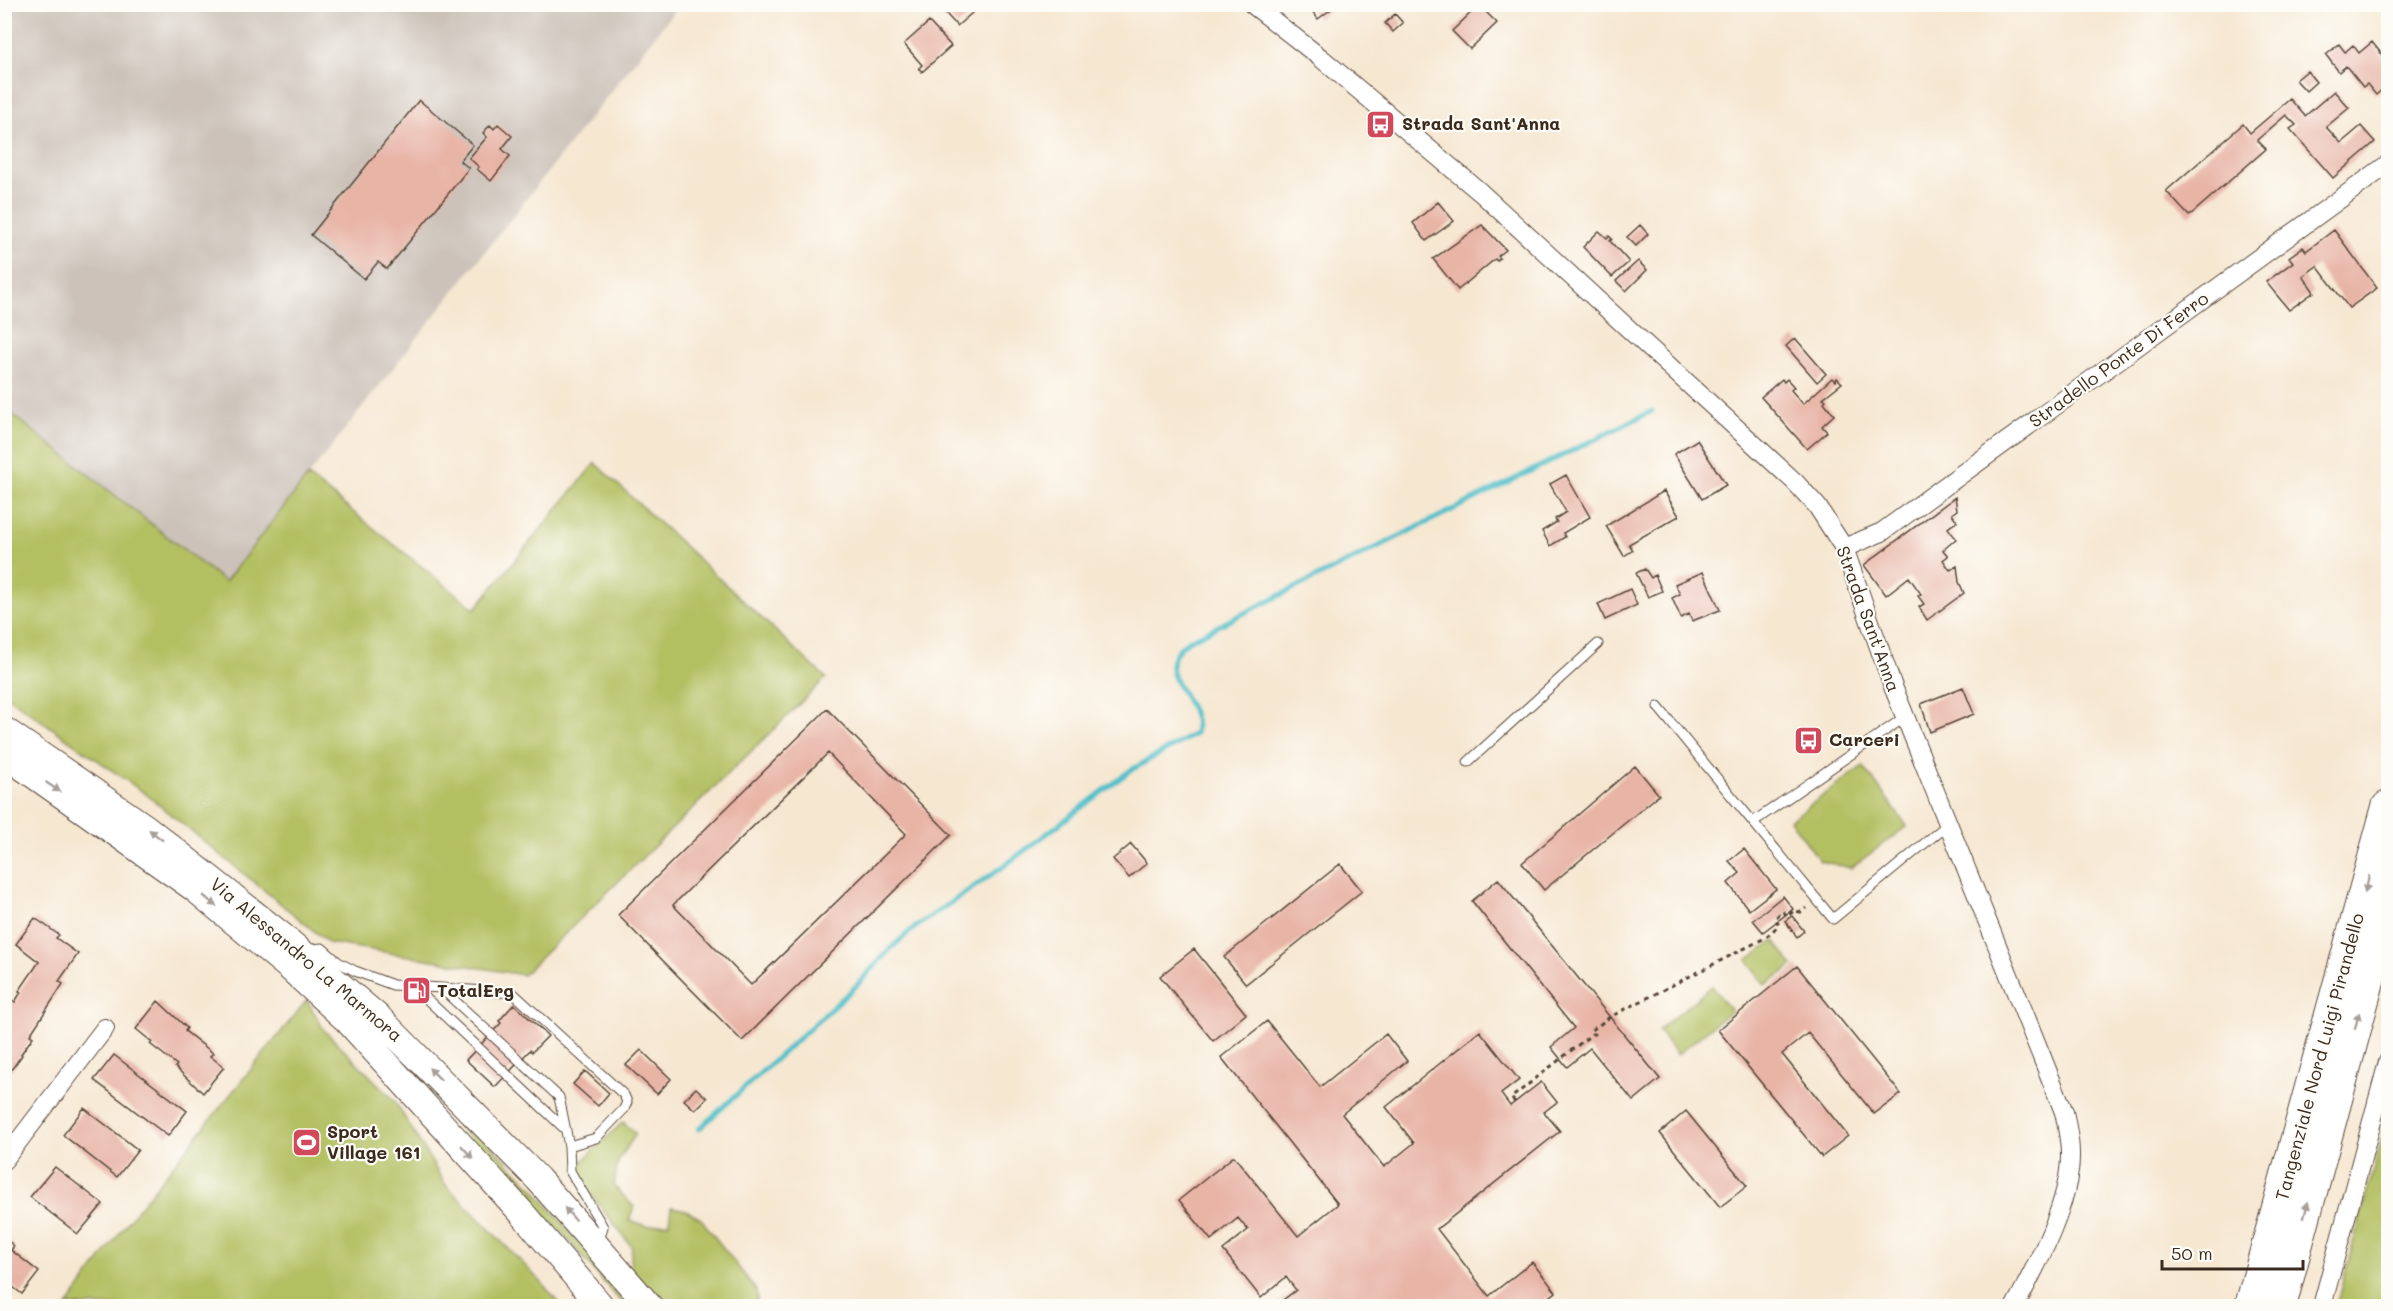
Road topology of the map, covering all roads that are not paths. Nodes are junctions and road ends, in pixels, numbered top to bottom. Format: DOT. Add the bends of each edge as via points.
graph roads {
  1 [pos="1252,4"];
  2 [pos="2388,164"];
  3 [pos="1845,548"];
  4 [pos="1598,644"];
  5 [pos="1658,707"];
  6 [pos="1905,717"];
  7 [pos="4,730"];
  8 [pos="4,754"];
  9 [pos="1468,762"];
  10 [pos="2388,807"];
  11 [pos="1753,822"];
  12 [pos="1948,824"];
  13 [pos="2388,907"];
  14 [pos="300,951"];
  15 [pos="414,987"];
  16 [pos="441,988"];
  17 [pos="105,1028"];
  18 [pos="2388,1062"];
  19 [pos="566,1130"];
  20 [pos="569,1146"];
  21 [pos="4,1160"];
  22 [pos="598,1246"];
  23 [pos="596,1303"];
  24 [pos="649,1306"];
  25 [pos="2015,1306"];
  26 [pos="2251,1306"];
  27 [pos="2280,1306"];
  28 [pos="2322,1306"];
  1 -- 3 [label="street, Strada Sant'Anna" via="1498,208 1795,482"];
  2 -- 3 [label="street, Stradello Ponte Di Ferro" via="1882,532"];
  3 -- 6 [label="street, Strada Sant'Anna"];
  4 -- 9 [label="lane"];
  5 -- 11 [label="lane"];
  6 -- 11 [label="lane"];
  6 -- 12 [label="street, Strada Sant'Anna"];
  14 -- 7 [label="main road, Via Alessandro La Marmora, one-way" via="145,827"];
  8 -- 23 [label="main road, Via Alessandro La Marmora, one-way" via="195,889 348,1021 522,1213"];
  10 -- 26 [label="highway, Tangenziale Nord Luigi Pirandello, one-way"];
  11 -- 12 [label="lane" via="1833,919"];
  12 -- 25 [label="street, Strada Sant'Anna" via="2067,1125 2070,1155 2059,1212"];
  27 -- 13 [label="highway, Tangenziale Nord Luigi Pirandello, one-way"];
  14 -- 15 [label="lane" via="322,948 355,971 393,985"];
  22 -- 14 [label="main road, Via Alessandro La Marmora, one-way" via="538,1179 380,1019"];
  15 -- 16 [label="lane"];
  15 -- 19 [label="lane"];
  16 -- 19 [label="lane" via="559,1097"];
  16 -- 20 [label="lane" via="513,993 624,1095 624,1109 596,1138"];
  17 -- 21 [label="street"];
  18 -- 28 [label="street"];
  19 -- 20 [label="lane"];
  20 -- 22 [label="lane" via="570,1171 603,1227"];
  22 -- 24 [label="main road, Via Alessandro La Marmora"];
}
